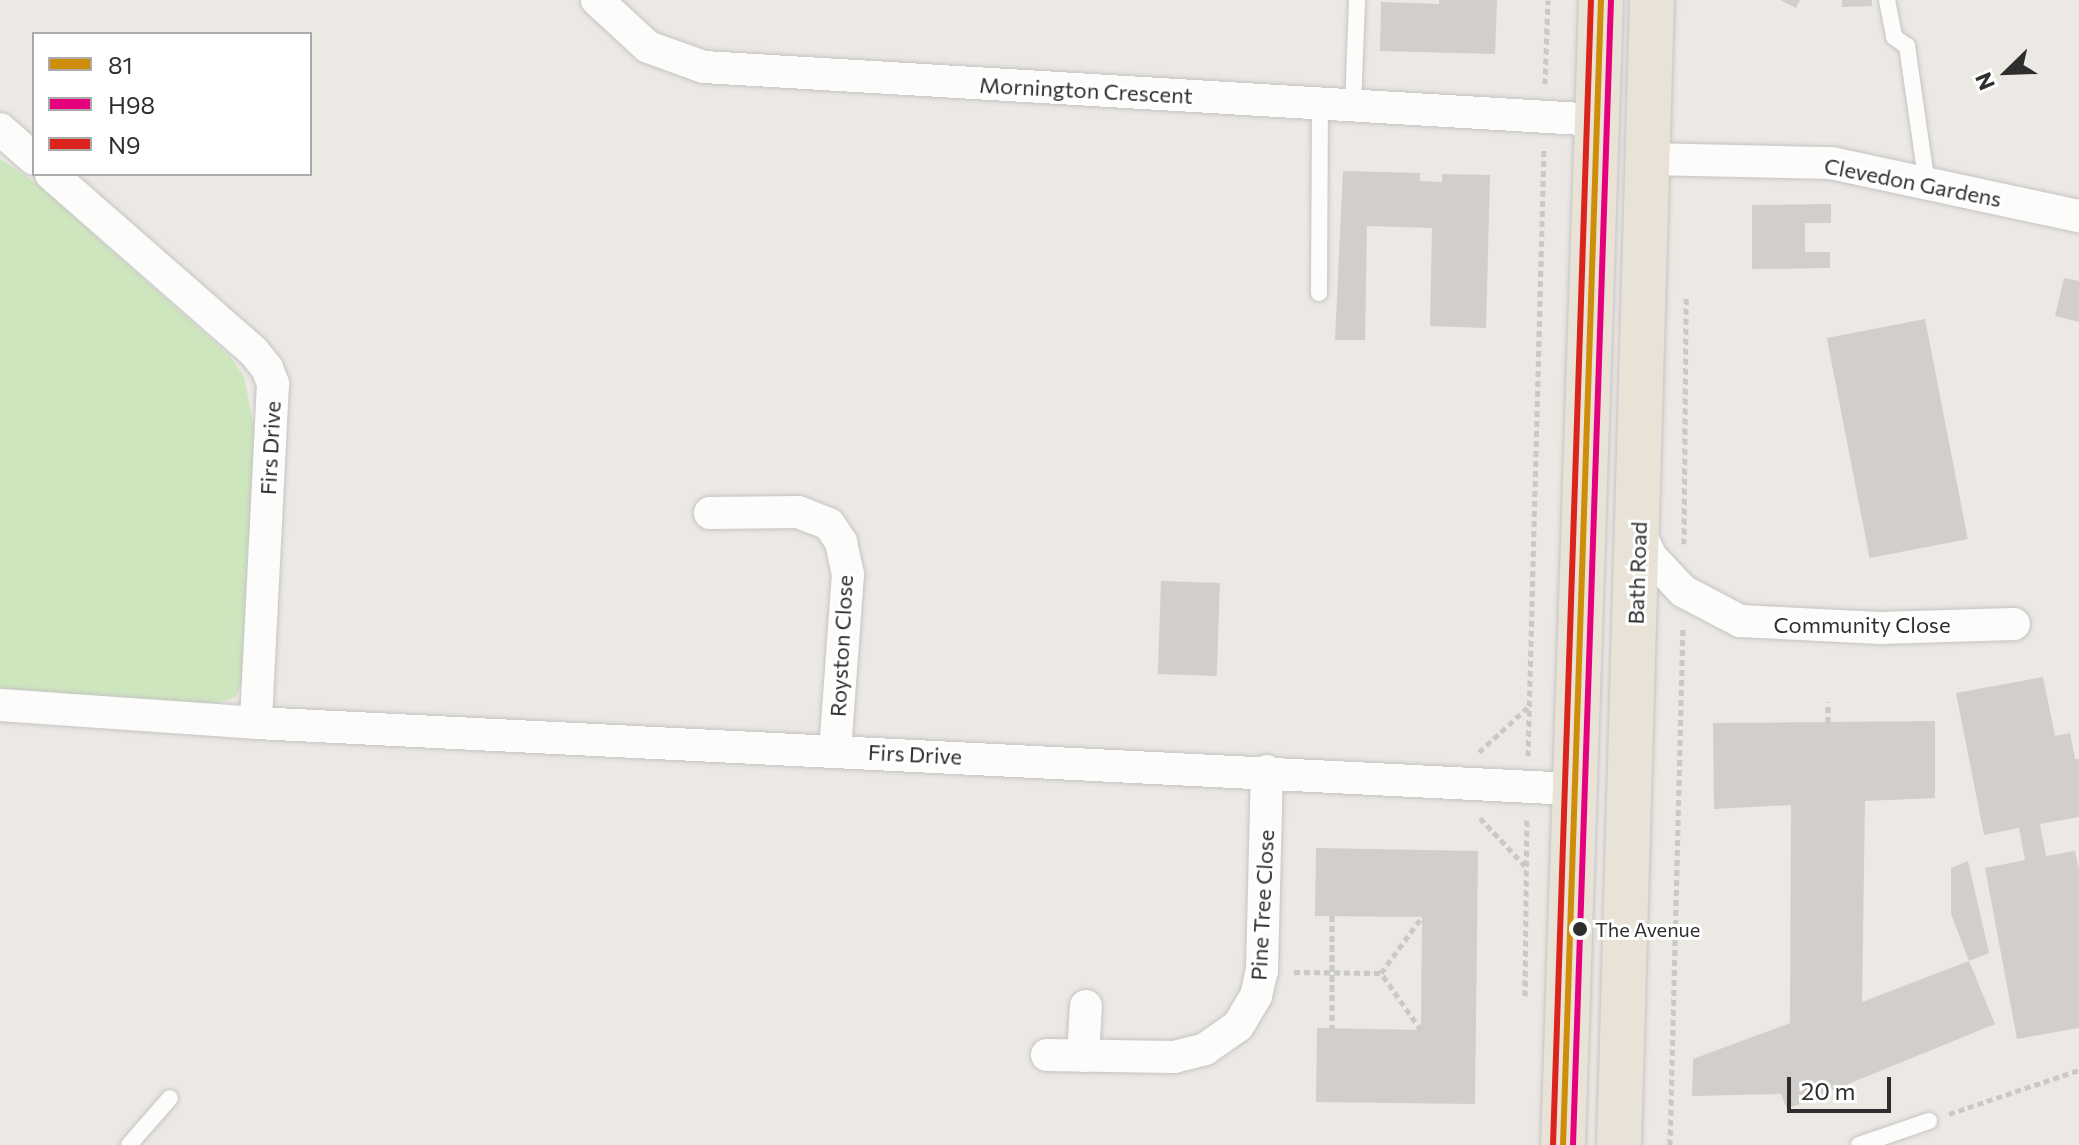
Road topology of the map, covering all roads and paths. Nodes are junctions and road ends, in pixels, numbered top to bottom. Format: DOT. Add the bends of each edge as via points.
graph roads {
  1 [pos="597,0"];
  2 [pos="1357,0"];
  3 [pos="1548,0"];
  4 [pos="1601,0"];
  5 [pos="1652,0"];
  6 [pos="1887,0"];
  7 [pos="1320,103"];
  8 [pos="1353,106"];
  9 [pos="1544,117"];
  10 [pos="1598,120"];
  11 [pos="0,129"];
  12 [pos="32,157"];
  13 [pos="1649,159"];
  14 [pos="53,176"];
  15 [pos="1927,184"];
  16 [pos="2079,216"];
  17 [pos="1686,285"];
  18 [pos="1319,293"];
  19 [pos="710,513"];
  20 [pos="1638,530"];
  21 [pos="1693,601"];
  22 [pos="1636,609"];
  23 [pos="2014,624"];
  24 [pos="1828,702"];
  25 [pos="0,705"];
  26 [pos="1529,706"];
  27 [pos="1828,722"];
  28 [pos="256,723"];
  29 [pos="835,751"];
  30 [pos="1267,771"];
  31 [pos="1446,782"];
  32 [pos="1527,788"];
  33 [pos="1574,789"];
  34 [pos="1526,867"];
  35 [pos="1332,915"];
  36 [pos="1422,917"];
  37 [pos="1262,971"];
  38 [pos="1332,972"];
  39 [pos="1381,973"];
  40 [pos="1086,1006"];
  41 [pos="1525,1006"];
  42 [pos="1332,1028"];
  43 [pos="1421,1030"];
  44 [pos="1047,1055"];
  45 [pos="1083,1056"];
  46 [pos="2079,1070"];
  47 [pos="170,1098"];
  48 [pos="1929,1121"];
  49 [pos="129,1145"];
  50 [pos="1563,1145"];
  51 [pos="1619,1145"];
  52 [pos="1670,1145"];
  53 [pos="1859,1145"];
  1 -- 7 [label="street, Mornington Crescent" via="648,47 704,67"];
  2 -- 8 [label="lane"];
  3 -- 9 [label="path"];
  4 -- 10 [label="highway"];
  5 -- 13 [label="highway, Bath Road"];
  6 -- 15 [label="lane" via="1892,32 1907,46"];
  7 -- 8 [label="street, Mornington Crescent"];
  7 -- 18 [label="lane"];
  8 -- 9 [label="street, Mornington Crescent"];
  9 -- 10 [label="street, Mornington Crescent"];
  9 -- 26 [label="path"];
  10 -- 33 [label="highway"];
  11 -- 12 [label="street"];
  13 -- 15 [label="street, Clevedon Gardens" via="1831,163"];
  13 -- 20 [label="highway, Bath Road"];
  14 -- 28 [label="street, Firs Drive" via="254,352 273,384"];
  15 -- 16 [label="street, Clevedon Gardens"];
  17 -- 21 [label="path, Bath Road"];
  19 -- 29 [label="street, Royston Close" via="798,512 829,524 841,542 848,574"];
  20 -- 21 [label="street, Community Close" via="1651,557"];
  20 -- 22 [label="highway, Bath Road"];
  21 -- 22 [label="street, Community Close"];
  21 -- 23 [label="street, Community Close" via="1740,621 1766,625"];
  21 -- 52 [label="path, Bath Road"];
  22 -- 51 [label="highway, Bath Road"];
  24 -- 27 [label="path"];
  25 -- 28 [label="street, Firs Drive"];
  26 -- 31 [label="path"];
  26 -- 32 [label="path"];
  28 -- 29 [label="street, Firs Drive"];
  29 -- 30 [label="street, Firs Drive"];
  30 -- 31 [label="street, Firs Drive"];
  30 -- 37 [label="street, Pine Tree Close"];
  31 -- 32 [label="street, Firs Drive"];
  31 -- 34 [label="path"];
  32 -- 33 [label="street, Firs Drive"];
  32 -- 34 [label="path"];
  33 -- 50 [label="highway"];
  34 -- 41 [label="path"];
  35 -- 38 [label="path"];
  36 -- 39 [label="path"];
  37 -- 38 [label="path"];
  37 -- 45 [label="street, Pine Tree Close" via="1238,1026 1205,1049 1163,1058"];
  38 -- 39 [label="path"];
  38 -- 42 [label="path"];
  39 -- 43 [label="path"];
  40 -- 45 [label="street"];
  44 -- 45 [label="street, Pine Tree Close"];
  46 -- 48 [label="path"];
  47 -- 49 [label="lane"];
  48 -- 53 [label="lane"];
}
